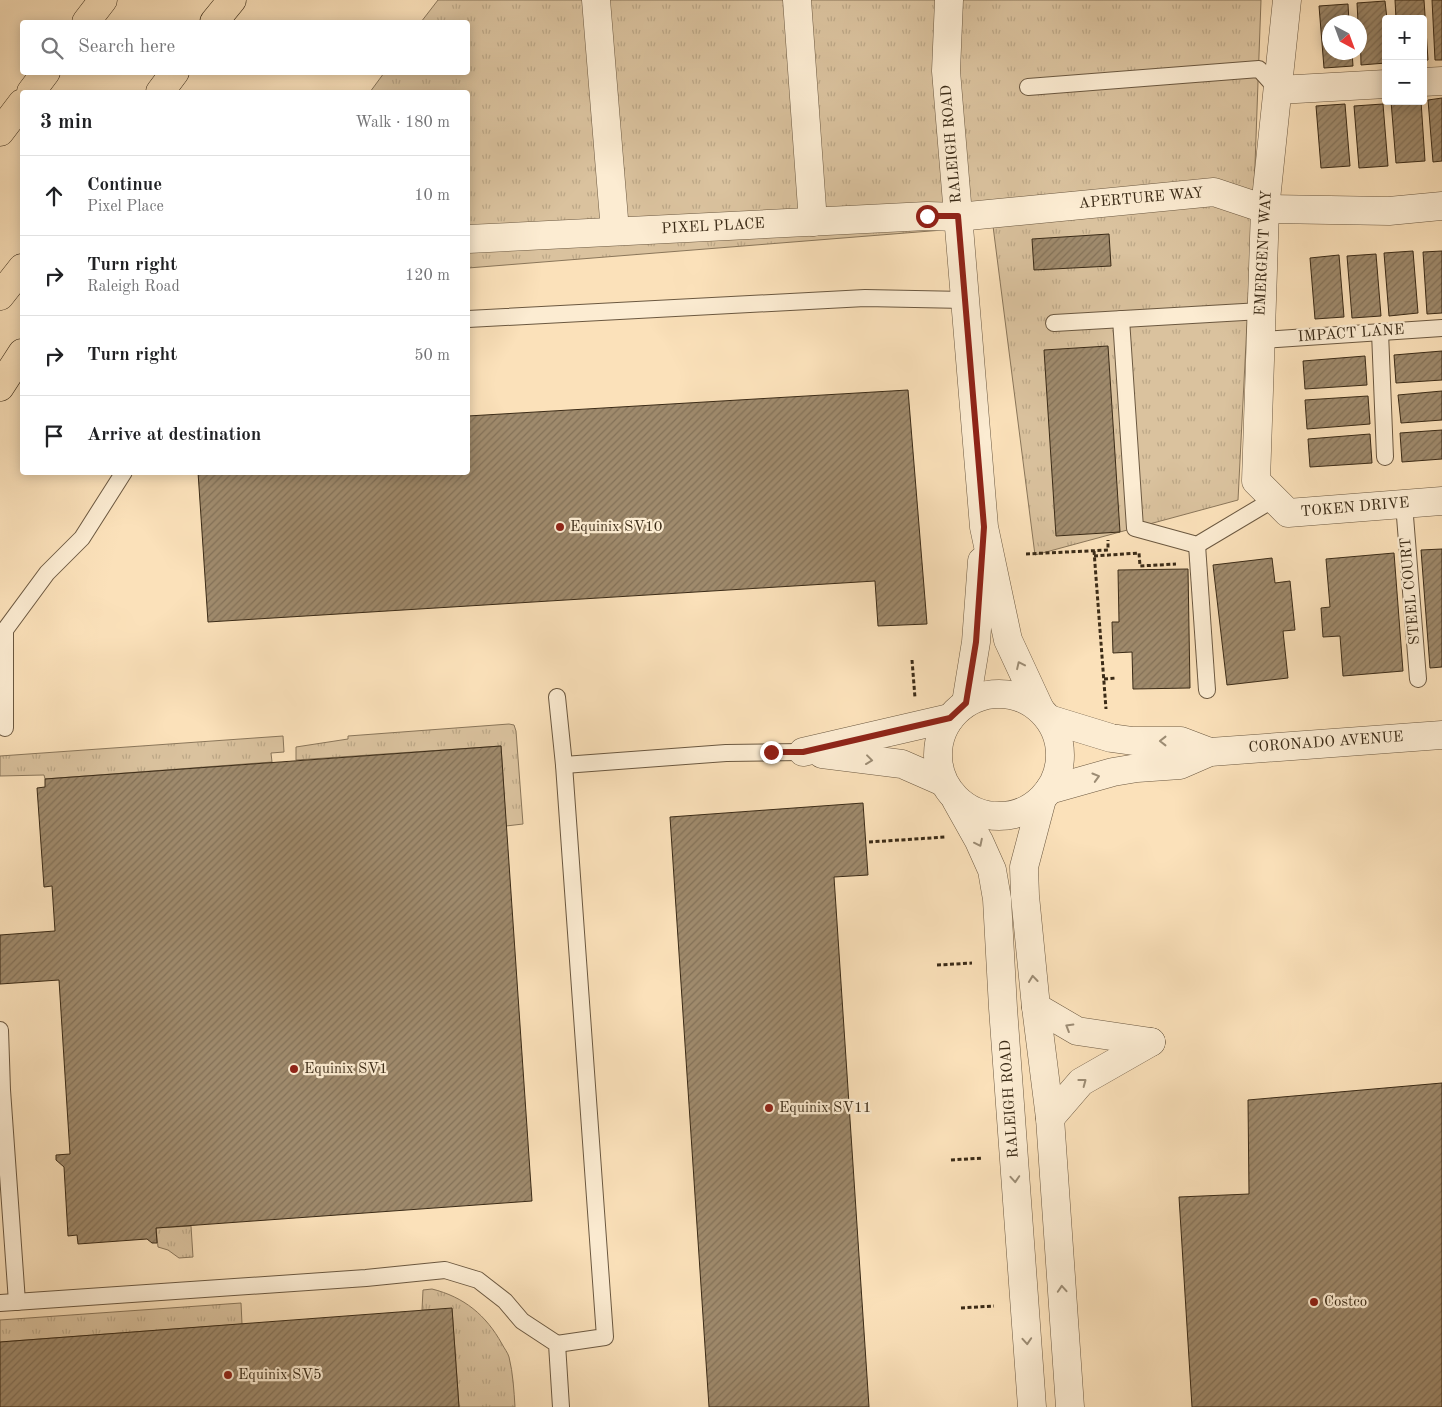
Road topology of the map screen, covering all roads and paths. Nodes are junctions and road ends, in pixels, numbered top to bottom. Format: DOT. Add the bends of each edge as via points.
graph roads {
  1 [pos="103,0"];
  2 [pos="232,0"];
  3 [pos="596,0"];
  4 [pos="797,0"];
  5 [pos="949,0"];
  6 [pos="1287,0"];
  7 [pos="88,20"];
  8 [pos="216,20"];
  9 [pos="44,75"];
  10 [pos="173,75"];
  11 [pos="1442,81"];
  12 [pos="1427,82"];
  13 [pos="1382,84"];
  14 [pos="1028,87"];
  15 [pos="32,90"];
  16 [pos="162,90"];
  17 [pos="1278,90"];
  18 [pos="20,106"];
  19 [pos="0,132"];
  20 [pos="1442,206"];
  21 [pos="1265,209"];
  22 [pos="958,216"];
  23 [pos="813,222"];
  24 [pos="615,232"];
  25 [pos="470,239"];
  26 [pos="20,271"];
  27 [pos="0,296"];
  28 [pos="965,300"];
  29 [pos="1262,311"];
  30 [pos="470,319"];
  31 [pos="1121,319"];
  32 [pos="1054,322"];
  33 [pos="1442,328"];
  34 [pos="1380,332"];
  35 [pos="1261,340"];
  36 [pos="20,356"];
  37 [pos="0,387"];
  38 [pos="1385,457"];
  39 [pos="122,475"];
  40 [pos="1274,499"];
  41 [pos="1442,501"];
  42 [pos="1404,504"];
  43 [pos="984,527"];
  44 [pos="1108,540"];
  45 [pos="1198,545"];
  46 [pos="1094,551"];
  47 [pos="1026,554"];
  48 [pos="1094,556"];
  49 [pos="1181,564"];
  50 [pos="912,660"];
  51 [pos="1104,678"];
  52 [pos="1116,678"];
  53 [pos="1418,679"];
  54 [pos="1207,690"];
  55 [pos="557,697"];
  56 [pos="916,704"];
  57 [pos="958,710"];
  58 [pos="1045,714"];
  59 [pos="1107,714"];
  60 [pos="5,728"];
  61 [pos="1442,735"];
  62 [pos="803,752"];
  63 [pos="1210,752"];
  64 [pos="564,765"];
  65 [pos="950,791"];
  66 [pos="1045,795"];
  67 [pos="946,838"];
  68 [pos="868,842"];
  69 [pos="973,963"];
  70 [pos="936,965"];
  71 [pos="1036,1007"];
  72 [pos="0,1030"];
  73 [pos="1050,1118"];
  74 [pos="983,1158"];
  75 [pos="951,1160"];
  76 [pos="17,1302"];
  77 [pos="0,1303"];
  78 [pos="994,1306"];
  79 [pos="961,1308"];
  80 [pos="557,1344"];
  81 [pos="561,1407"];
  82 [pos="1032,1407"];
  83 [pos="1070,1407"];
  1 -- 7 [label="highway"];
  2 -- 8 [label="highway"];
  3 -- 24 [label="street"];
  4 -- 23 [label="street"];
  5 -- 22 [label="street, RALEIGH ROAD" via="946,71"];
  6 -- 17 [label="street, EMERGENT WAY"];
  9 -- 15 [label="highway"];
  10 -- 16 [label="highway"];
  11 -- 12 [label="street"];
  13 -- 17 [label="street"];
  14 -- 17 [label="lane" via="1259,68"];
  17 -- 21 [label="street, EMERGENT WAY"];
  18 -- 19 [label="highway"];
  20 -- 21 [label="street, APERTURE WAY" via="1389,211"];
  21 -- 22 [label="street, APERTURE WAY" via="1214,192"];
  21 -- 29 [label="street, EMERGENT WAY"];
  22 -- 23 [label="street, PIXEL PLACE"];
  22 -- 28 [label="street, RALEIGH ROAD"];
  23 -- 24 [label="street, PIXEL PLACE"];
  24 -- 25 [label="street, PIXEL PLACE"];
  26 -- 27 [label="highway"];
  28 -- 30 [label="lane" via="865,298"];
  28 -- 43 [label="street, RALEIGH ROAD"];
  29 -- 31 [label="lane"];
  29 -- 35 [label="street, EMERGENT WAY"];
  31 -- 32 [label="lane"];
  31 -- 45 [label="lane" via="1135,528"];
  33 -- 34 [label="lane, IMPACT LANE"];
  34 -- 35 [label="lane, IMPACT LANE"];
  34 -- 38 [label="lane"];
  35 -- 40 [label="street, EMERGENT WAY" via="1256,481"];
  36 -- 37 [label="highway"];
  39 -- 60 [label="lane" via="82,538 47,573 5,630"];
  40 -- 42 [label="street, TOKEN DRIVE" via="1288,513"];
  40 -- 45 [label="lane"];
  41 -- 42 [label="street, TOKEN DRIVE"];
  42 -- 53 [label="lane, STEEL COURT"];
  43 -- 57 [label="street, RALEIGH ROAD" via="976,642"];
  58 -- 43 [label="street, RALEIGH ROAD, one-way" via="1008,640"];
  44 -- 46 [label="path" via="1108,550"];
  45 -- 54 [label="lane"];
  46 -- 47 [label="path"];
  46 -- 48 [label="path"];
  48 -- 49 [label="path" via="1140,553 1140,566"];
  48 -- 51 [label="path"];
  50 -- 56 [label="path"];
  51 -- 52 [label="path"];
  51 -- 59 [label="path"];
  55 -- 64 [label="lane"];
  57 -- 58 [label="street" via="984,695 1004,693 1024,698"];
  57 -- 62 [label="street"];
  57 -- 65 [label="street" via="941,733 937,749 938,766"];
  63 -- 58 [label="street, CORONADO AVENUE, one-way" via="1181,741 1111,738"];
  58 -- 66 [label="street" via="1056,731 1060,764"];
  61 -- 63 [label="street, CORONADO AVENUE"];
  62 -- 64 [label="lane" via="726,753"];
  62 -- 65 [label="street, one-way" via="902,764"];
  66 -- 63 [label="street, CORONADO AVENUE, one-way" via="1113,772 1180,765"];
  64 -- 80 [label="lane" via="605,1338"];
  65 -- 66 [label="street" via="972,810 990,816 1008,816 1026,810"];
  65 -- 82 [label="street, RALEIGH ROAD, one-way" via="992,870 997,899"];
  71 -- 66 [label="street, one-way" via="1024,867"];
  67 -- 68 [label="path"];
  69 -- 70 [label="path"];
  71 -- 73 [label="street"];
  73 -- 71 [label="street, one-way" via="1081,1082 1151,1042 1077,1031"];
  72 -- 76 [label="lane"];
  83 -- 73 [label="street, one-way"];
  74 -- 75 [label="path"];
  76 -- 77 [label="lane"];
  76 -- 80 [label="lane" via="445,1270 478,1280 505,1301 522,1321"];
  78 -- 79 [label="path"];
  80 -- 81 [label="lane"];
}
